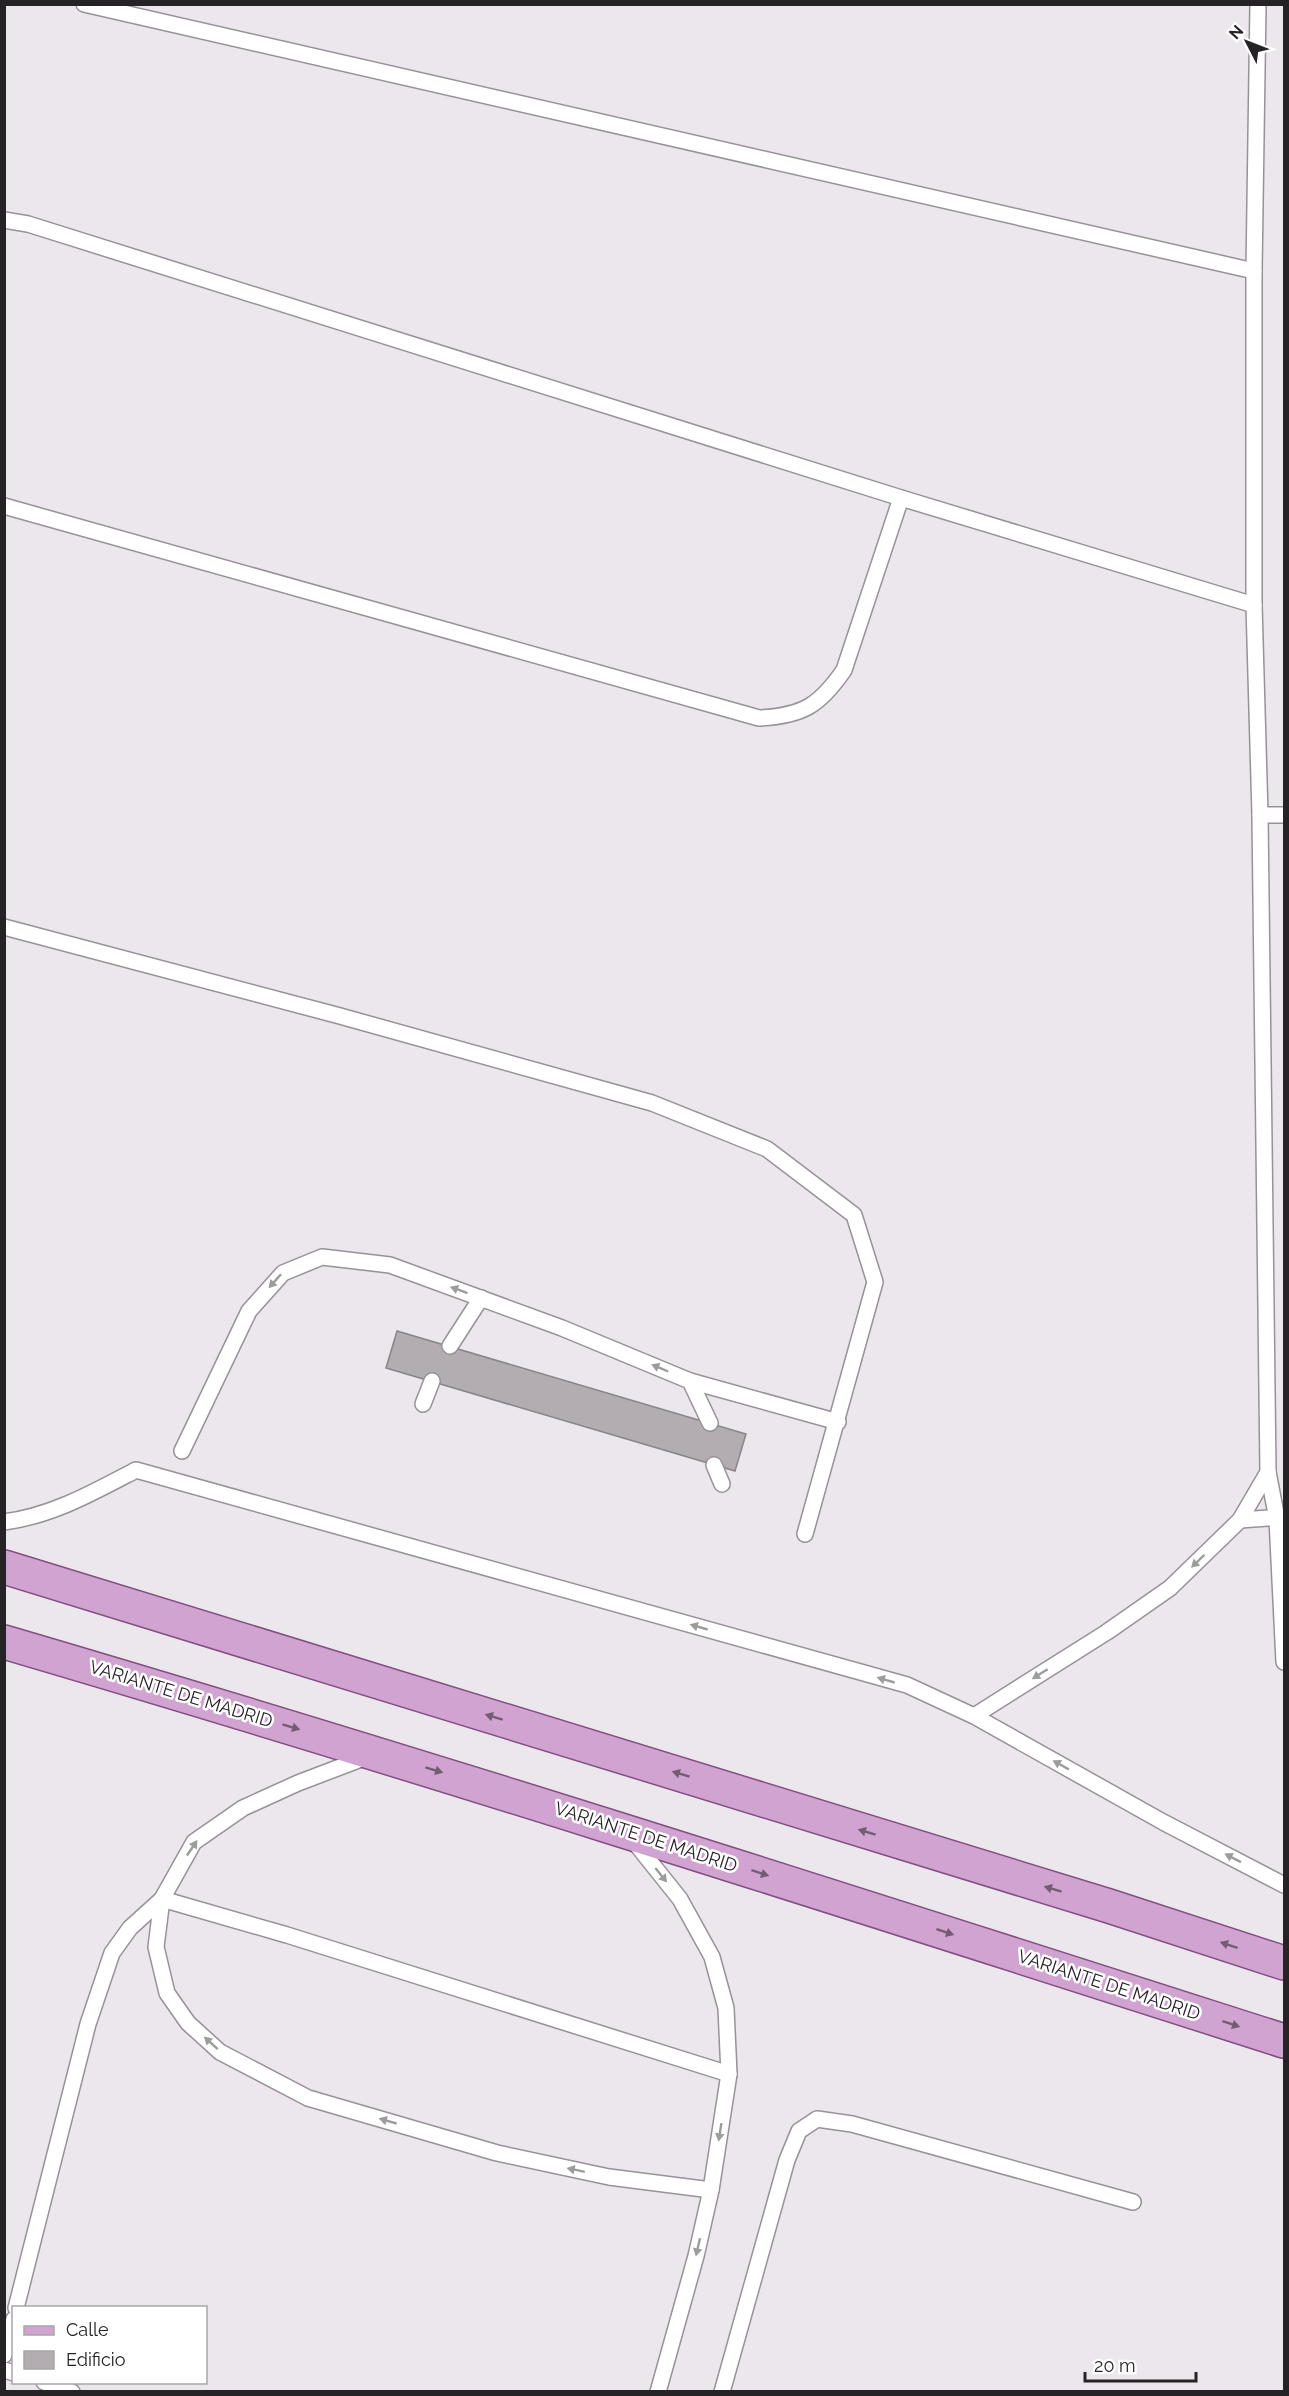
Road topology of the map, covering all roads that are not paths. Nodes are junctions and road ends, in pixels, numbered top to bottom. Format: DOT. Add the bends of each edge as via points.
graph roads {
  1 [pos="84,4"];
  2 [pos="1258,4"];
  3 [pos="4,220"];
  4 [pos="1254,271"];
  5 [pos="901,498"];
  6 [pos="4,506"];
  7 [pos="1254,605"];
  8 [pos="1260,815"];
  9 [pos="1284,815"];
  10 [pos="4,927"];
  11 [pos="481,1298"];
  12 [pos="450,1346"];
  13 [pos="432,1381"];
  14 [pos="690,1381"];
  15 [pos="423,1404"];
  16 [pos="838,1422"];
  17 [pos="710,1423"];
  18 [pos="182,1451"];
  19 [pos="714,1465"];
  20 [pos="1268,1472"];
  21 [pos="722,1484"];
  22 [pos="1281,1518"];
  23 [pos="1240,1520"];
  24 [pos="4,1522"];
  25 [pos="805,1534"];
  26 [pos="4,1567"];
  27 [pos="4,1642"];
  28 [pos="1284,1662"];
  29 [pos="974,1716"];
  30 [pos="378,1753"];
  31 [pos="624,1829"];
  32 [pos="1284,1885"];
  33 [pos="162,1899"];
  34 [pos="1284,1964"];
  35 [pos="1284,2041"];
  36 [pos="729,2074"];
  37 [pos="711,2190"];
  38 [pos="1133,2202"];
  39 [pos="16,2306"];
  40 [pos="12,2326"];
  41 [pos="4,2355"];
  42 [pos="50,2384"];
  43 [pos="72,2391"];
  44 [pos="658,2391"];
  45 [pos="722,2391"];
  1 -- 4 [label="lane"];
  2 -- 4 [label="lane"];
  3 -- 5 [label="lane" via="28,224"];
  4 -- 7 [label="lane"];
  5 -- 6 [label="lane" via="844,670 829,691 809,707 785,717 759,718"];
  5 -- 7 [label="lane"];
  7 -- 8 [label="lane"];
  8 -- 9 [label="lane"];
  8 -- 20 [label="lane"];
  10 -- 16 [label="lane" via="652,1103 767,1149 854,1215 875,1282"];
  11 -- 12 [label="lane"];
  14 -- 11 [label="lane, one-way"];
  11 -- 18 [label="lane, one-way" via="378,1264 322,1257 283,1273 249,1311"];
  13 -- 15 [label="lane"];
  14 -- 16 [label="lane"];
  14 -- 17 [label="lane"];
  16 -- 25 [label="lane"];
  19 -- 21 [label="lane"];
  20 -- 22 [label="lane"];
  20 -- 23 [label="lane"];
  22 -- 23 [label="lane"];
  22 -- 28 [label="lane"];
  23 -- 29 [label="lane, one-way" via="1170,1588"];
  29 -- 24 [label="lane, one-way" via="906,1685 136,1470 83,1498 23,1520"];
  34 -- 26 [label="main road, one-way" via="1098,1902"];
  27 -- 30 [label="main road, VARIANTE DE MADRID, one-way"];
  32 -- 29 [label="lane, one-way"];
  30 -- 31 [label="main road, VARIANTE DE MADRID, one-way"];
  33 -- 30 [label="lane, one-way" via="194,1842 243,1808"];
  31 -- 35 [label="main road, VARIANTE DE MADRID, one-way"];
  31 -- 36 [label="lane, one-way" via="680,1899 712,1957 726,2008"];
  33 -- 36 [label="lane"];
  37 -- 33 [label="lane, one-way" via="609,2177 497,2153 308,2098 220,2052 188,2023 167,1994 156,1947"];
  33 -- 39 [label="lane" via="130,1928 112,1953 88,2024"];
  36 -- 37 [label="lane, one-way"];
  37 -- 44 [label="lane, one-way"];
  38 -- 45 [label="lane" via="852,2124 818,2119 799,2131 787,2160"];
  40 -- 41 [label="lane"];
  42 -- 43 [label="lane"];
}
